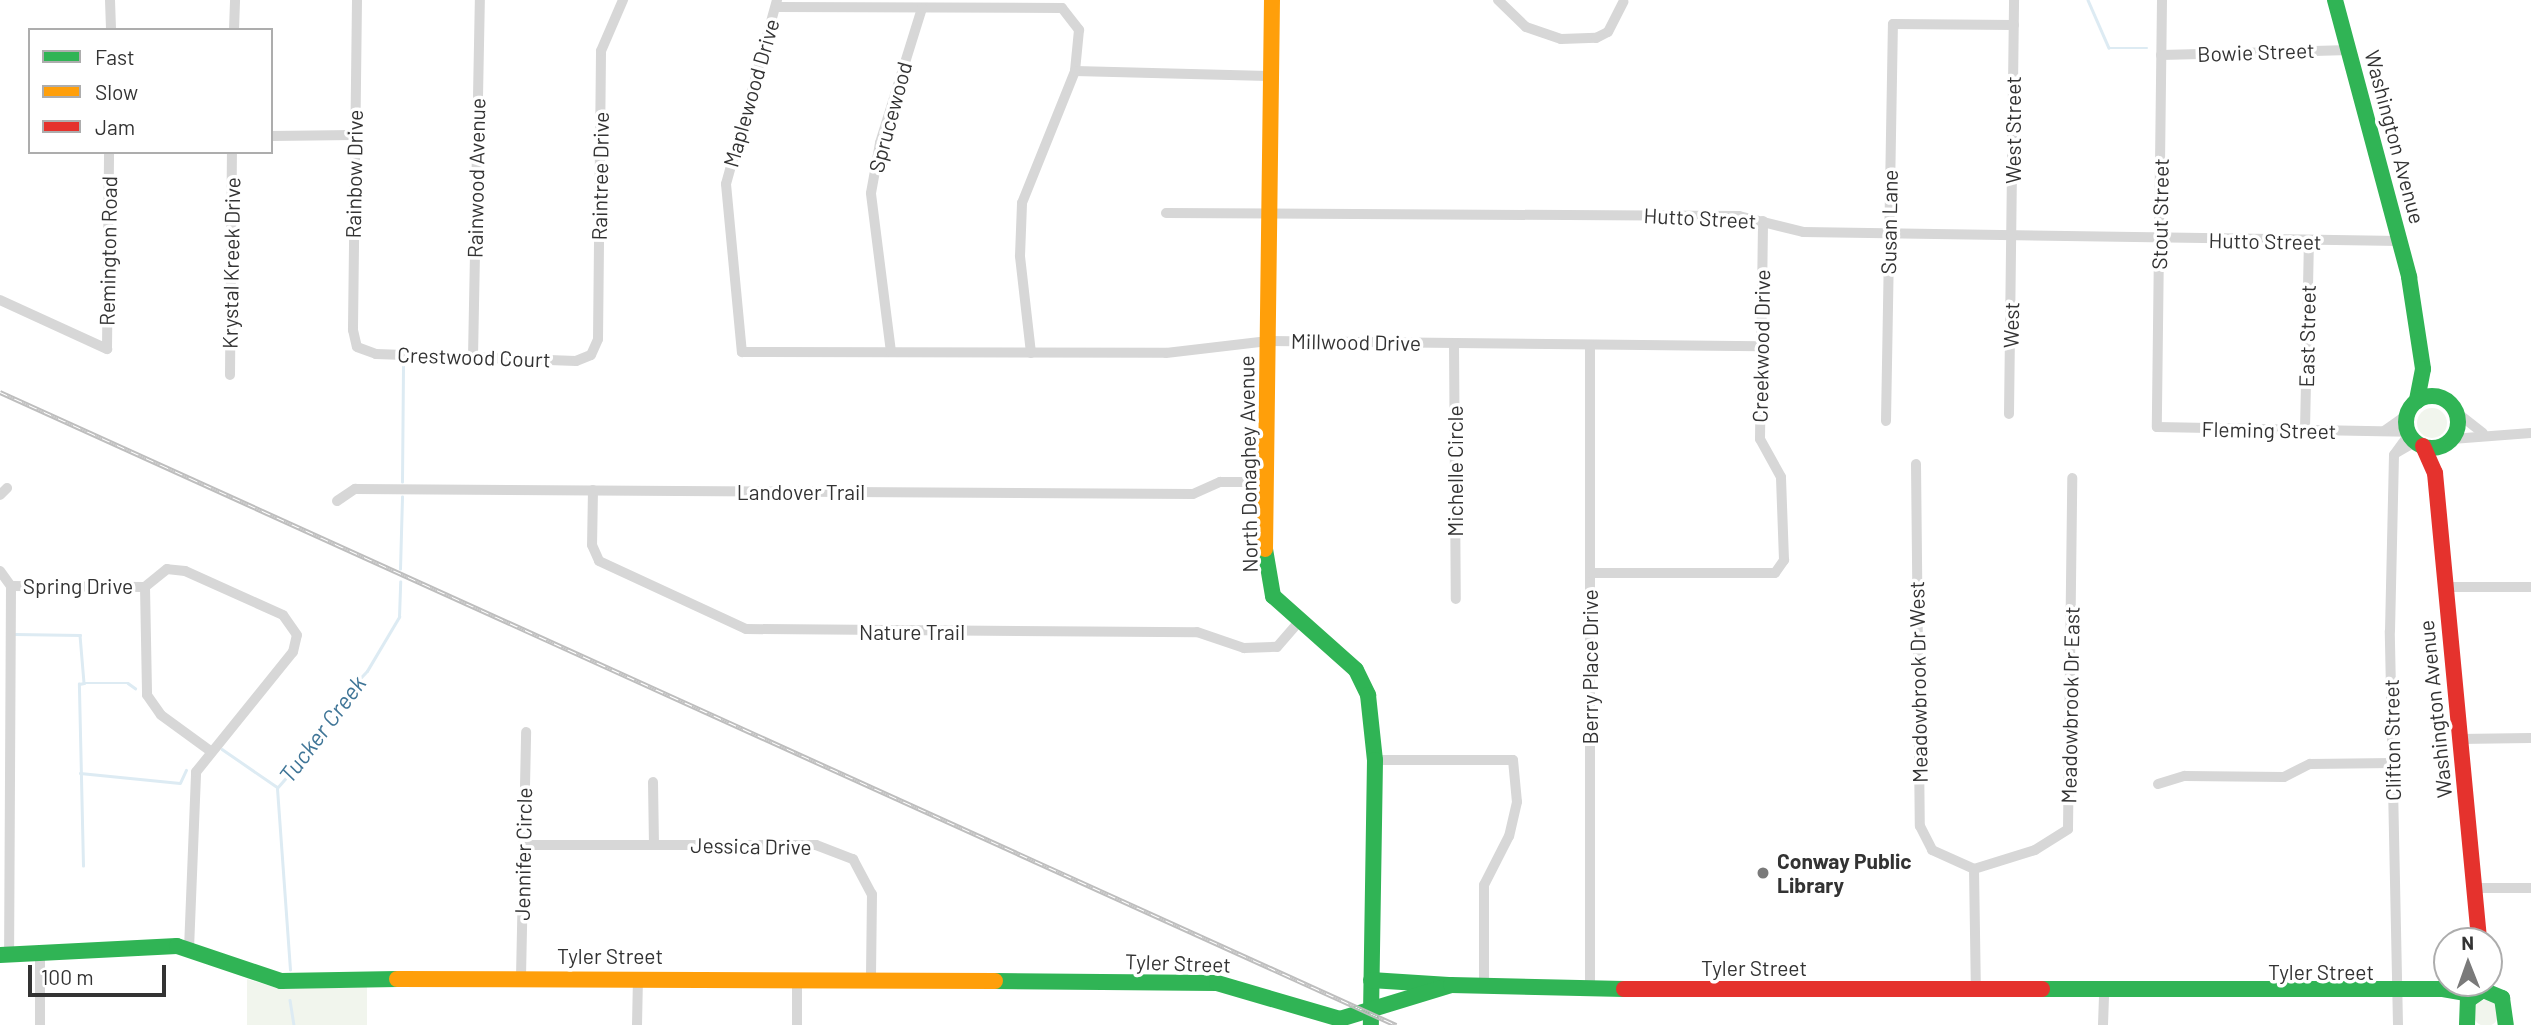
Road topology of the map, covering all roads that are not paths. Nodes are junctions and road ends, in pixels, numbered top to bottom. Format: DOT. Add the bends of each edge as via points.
graph roads {
  1 [pos="110,0"];
  2 [pos="235,0"];
  3 [pos="357,0"];
  4 [pos="480,0"];
  5 [pos="1272,0"];
  6 [pos="1498,0"];
  7 [pos="2014,0"];
  8 [pos="2162,0"];
  9 [pos="2334,0"];
  10 [pos="621,1"];
  11 [pos="1623,2"];
  12 [pos="777,3"];
  13 [pos="922,8"];
  14 [pos="2014,25"];
  15 [pos="111,28"];
  16 [pos="234,28"];
  17 [pos="2350,50"];
  18 [pos="2161,55"];
  19 [pos="1075,71"];
  20 [pos="1269,76"];
  21 [pos="354,135"];
  22 [pos="273,136"];
  23 [pos="109,154"];
  24 [pos="232,154"];
  25 [pos="1267,210"];
  26 [pos="1166,213"];
  27 [pos="1763,220"];
  28 [pos="1889,234"];
  29 [pos="2013,236"];
  30 [pos="2160,239"];
  31 [pos="2309,241"];
  32 [pos="2400,241"];
  33 [pos="0,300"];
  34 [pos="1268,341"];
  35 [pos="1454,343"];
  36 [pos="1590,345"];
  37 [pos="1761,346"];
  38 [pos="357,347"];
  39 [pos="742,352"];
  40 [pos="891,352"];
  41 [pos="1031,353"];
  42 [pos="591,355"];
  43 [pos="473,357"];
  44 [pos="2423,369"];
  45 [pos="230,374"];
  46 [pos="2442,398"];
  47 [pos="2412,408"];
  48 [pos="2456,412"];
  49 [pos="2009,414"];
  50 [pos="1886,421"];
  51 [pos="2157,428"];
  52 [pos="2305,430"];
  53 [pos="2381,432"];
  54 [pos="2483,433"];
  55 [pos="2531,433"];
  56 [pos="2413,439"];
  57 [pos="2450,441"];
  58 [pos="2394,455"];
  59 [pos="1916,464"];
  60 [pos="2435,472"];
  61 [pos="2072,478"];
  62 [pos="1265,482"];
  63 [pos="593,490"];
  64 [pos="337,501"];
  65 [pos="0,571"];
  66 [pos="1590,573"];
  67 [pos="11,586"];
  68 [pos="145,587"];
  69 [pos="2444,587"];
  70 [pos="2531,587"];
  71 [pos="1456,599"];
  72 [pos="1299,621"];
  73 [pos="4,639"];
  74 [pos="526,732"];
  75 [pos="2531,738"];
  76 [pos="2459,739"];
  77 [pos="209,750"];
  78 [pos="1375,760"];
  79 [pos="4,762"];
  80 [pos="2393,764"];
  81 [pos="653,782"];
  82 [pos="2158,784"];
  83 [pos="654,844"];
  84 [pos="523,845"];
  85 [pos="1974,869"];
  86 [pos="4,871"];
  87 [pos="2473,888"];
  88 [pos="2531,888"];
  89 [pos="2477,927"];
  90 [pos="189,949"];
  91 [pos="40,953"];
  92 [pos="4,955"];
  93 [pos="521,977"];
  94 [pos="638,977"];
  95 [pos="797,979"];
  96 [pos="871,979"];
  97 [pos="1371,980"];
  98 [pos="1484,984"];
  99 [pos="1451,985"];
  100 [pos="1590,989"];
  101 [pos="1976,991"];
  102 [pos="2104,992"];
  103 [pos="2433,992"];
  104 [pos="2398,993"];
  105 [pos="2446,997"];
  106 [pos="2476,997"];
  107 [pos="2488,997"];
  108 [pos="1371,1019"];
  109 [pos="1321,1020"];
  110 [pos="2465,1021"];
  111 [pos="2510,1021"];
  112 [pos="40,1025"];
  113 [pos="637,1025"];
  114 [pos="797,1025"];
  115 [pos="2104,1025"];
  116 [pos="2398,1025"];
  1 -- 15 [label="street"];
  2 -- 16 [label="street"];
  3 -- 21 [label="street, Rainbow Drive"];
  4 -- 43 [label="street, Rainwood Avenue"];
  5 -- 20 [label="street, North Donaghey Avenue"];
  6 -- 11 [label="street" via="1526,27 1561,39 1595,38 1608,32"];
  7 -- 14 [label="street"];
  8 -- 18 [label="street, Stout Street"];
  9 -- 17 [label="street, Washington Avenue"];
  10 -- 42 [label="street, Raintree Drive" via="601,51 598,339"];
  12 -- 13 [label="street"];
  12 -- 39 [label="street, Maplewood Drive" via="736,132 726,184"];
  13 -- 19 [label="street" via="1062,8 1079,30"];
  13 -- 40 [label="street, Sprucewood" via="880,143 871,193"];
  14 -- 28 [label="street, Susan Lane" via="1893,24"];
  14 -- 29 [label="street, West Street"];
  17 -- 18 [label="street, Bowie Street"];
  17 -- 32 [label="street, Washington Avenue"];
  18 -- 30 [label="street, Stout Street"];
  19 -- 20 [label="street"];
  19 -- 41 [label="street" via="1022,203 1020,257"];
  20 -- 25 [label="street, North Donaghey Avenue"];
  21 -- 22 [label="street"];
  21 -- 38 [label="street, Rainbow Drive"];
  23 -- 33 [label="street, Remington Road" via="107,349"];
  24 -- 45 [label="street, Krystal Kreek Drive"];
  25 -- 26 [label="street, Hutto Street"];
  25 -- 27 [label="street, Hutto Street" via="1739,216"];
  25 -- 34 [label="street, North Donaghey Avenue"];
  27 -- 28 [label="street, Hutto Street" via="1803,232"];
  27 -- 37 [label="street, Creekwood Drive"];
  28 -- 29 [label="street, Hutto Street"];
  28 -- 50 [label="street, Susan Lane"];
  29 -- 30 [label="street, Hutto Street"];
  29 -- 49 [label="street, West"];
  30 -- 31 [label="street, Hutto Street"];
  30 -- 51 [label="street, Stout Street"];
  31 -- 32 [label="street, Hutto Street"];
  31 -- 52 [label="street, East Street"];
  32 -- 44 [label="street, Washington Avenue"];
  34 -- 35 [label="street, Millwood Drive"];
  34 -- 41 [label="street, Millwood Drive" via="1166,353"];
  34 -- 62 [label="street, North Donaghey Avenue"];
  35 -- 36 [label="street, Millwood Drive"];
  35 -- 71 [label="street, Michelle Circle"];
  36 -- 37 [label="street, Millwood Drive"];
  36 -- 66 [label="street, Berry Place Drive"];
  37 -- 66 [label="street, Creekwood Drive" via="1760,439 1781,477 1784,560 1774,573"];
  38 -- 43 [label="street, Crestwood Court" via="376,354"];
  39 -- 40 [label="street, Millwood Drive"];
  40 -- 41 [label="street, Millwood Drive"];
  42 -- 43 [label="street, Crestwood Court" via="576,361"];
  44 -- 46 [label="street, Washington Avenue"];
  44 -- 47 [label="street, Washington Avenue"];
  46 -- 47 [label="street"];
  46 -- 48 [label="street, Washington Avenue"];
  47 -- 53 [label="street"];
  47 -- 56 [label="street, Washington Avenue"];
  48 -- 54 [label="street"];
  48 -- 57 [label="street, Washington Avenue"];
  51 -- 52 [label="street, Fleming Street"];
  52 -- 53 [label="street, Fleming Street"];
  53 -- 56 [label="street, Fleming Street"];
  53 -- 58 [label="street" via="2392,439"];
  54 -- 55 [label="street"];
  54 -- 57 [label="street"];
  56 -- 57 [label="street"];
  56 -- 58 [label="street"];
  56 -- 60 [label="street, Washington Avenue"];
  57 -- 60 [label="street, Washington Avenue"];
  58 -- 80 [label="street, Clifton Street"];
  59 -- 85 [label="street, Meadowbrook Dr West" via="1920,826 1932,850"];
  60 -- 69 [label="street, Washington Avenue"];
  61 -- 85 [label="street, Meadowbrook Dr East" via="2068,829 2035,850"];
  62 -- 63 [label="street, Landover Trail" via="1220,482 1193,494"];
  62 -- 72 [label="street, North Donaghey Avenue" via="1265,564 1273,596"];
  63 -- 64 [label="street, Landover Trail" via="355,489"];
  63 -- 72 [label="street, Nature Trail" via="592,545 599,561 746,629 1197,632 1244,648 1277,647"];
  65 -- 67 [label="street"];
  66 -- 100 [label="street, Berry Place Drive"];
  67 -- 68 [label="street, Spring Drive"];
  67 -- 73 [label="street"];
  68 -- 77 [label="street" via="147,695 161,715"];
  68 -- 77 [label="street" via="159,572 176,569 284,615 295,627 293,652"];
  69 -- 70 [label="street"];
  69 -- 76 [label="street, Washington Avenue"];
  72 -- 78 [label="street, North Donaghey Avenue" via="1356,670 1373,715"];
  73 -- 79 [label="street"];
  74 -- 84 [label="street, Jennifer Circle"];
  75 -- 76 [label="street"];
  76 -- 87 [label="street, Washington Avenue"];
  77 -- 90 [label="street" via="193,783"];
  78 -- 97 [label="street, North Donaghey Avenue"];
  78 -- 98 [label="street" via="1513,760 1517,802 1509,836 1483,885"];
  79 -- 86 [label="street"];
  80 -- 82 [label="street" via="2310,764 2284,777 2185,776"];
  80 -- 104 [label="street, Clifton Street"];
  81 -- 83 [label="street"];
  83 -- 84 [label="street, Jessica Drive"];
  83 -- 96 [label="street, Jessica Drive" via="816,845 853,859 872,894"];
  84 -- 93 [label="street, Jennifer Circle"];
  85 -- 101 [label="street"];
  86 -- 92 [label="street"];
  87 -- 88 [label="street"];
  87 -- 89 [label="street, Washington Avenue"];
  90 -- 91 [label="street, Tyler Street" via="159,945"];
  90 -- 93 [label="street, Tyler Street" via="281,981"];
  91 -- 92 [label="street, Tyler Street"];
  91 -- 112 [label="street"];
  93 -- 94 [label="street, Tyler Street"];
  94 -- 95 [label="street, Tyler Street"];
  94 -- 113 [label="street"];
  95 -- 96 [label="street, Tyler Street"];
  95 -- 114 [label="street"];
  96 -- 109 [label="street, Tyler Street" via="1226,984"];
  97 -- 99 [label="street"];
  97 -- 108 [label="street, North Donaghey Avenue"];
  98 -- 99 [label="street, Tyler Street"];
  98 -- 100 [label="street, Tyler Street"];
  99 -- 108 [label="street, Tyler Street"];
  100 -- 101 [label="street, Tyler Street"];
  101 -- 102 [label="street, Tyler Street"];
  102 -- 104 [label="street, Tyler Street"];
  102 -- 115 [label="street"];
  103 -- 104 [label="street, Tyler Street"];
  104 -- 116 [label="street, Clifton Street"];
  105 -- 110 [label="street" via="2454,1000"];
  106 -- 110 [label="street"];
  107 -- 111 [label="street"];
  108 -- 109 [label="street, Tyler Street"];
}
